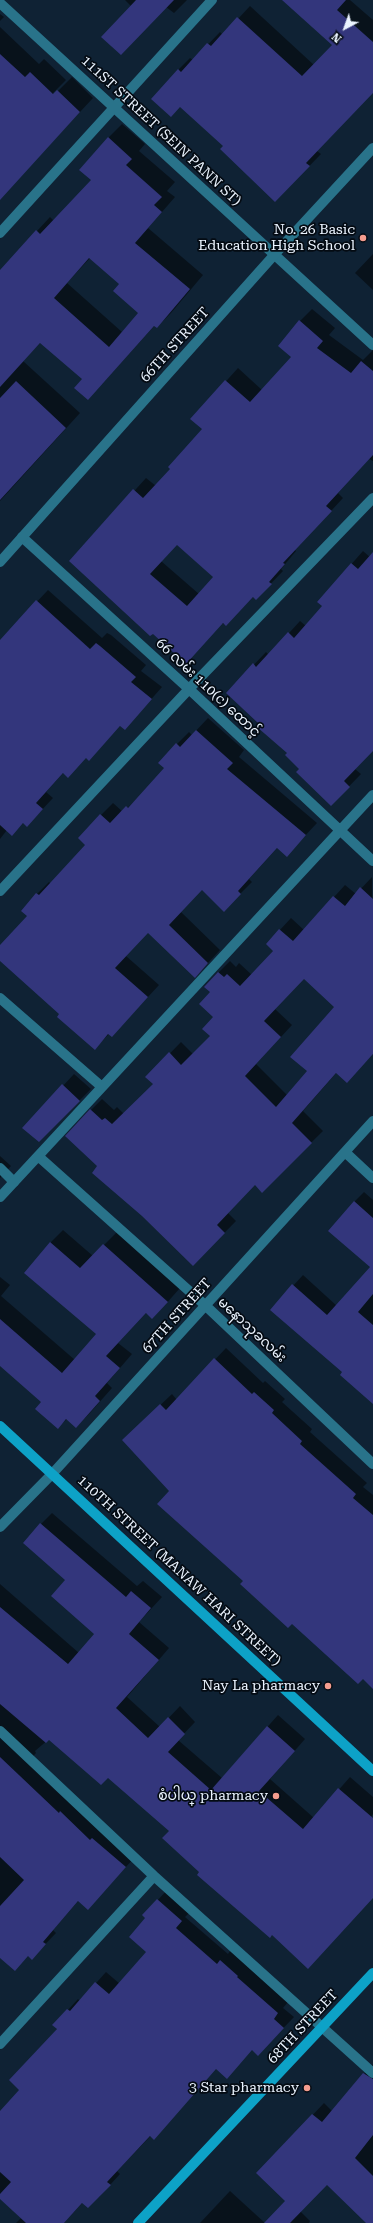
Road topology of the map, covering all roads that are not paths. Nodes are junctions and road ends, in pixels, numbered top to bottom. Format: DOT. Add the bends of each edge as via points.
graph roads {
  1 [pos="212,0"];
  2 [pos="0,3"];
  3 [pos="114,107"];
  4 [pos="373,148"];
  5 [pos="0,233"];
  6 [pos="275,254"];
  7 [pos="373,345"];
  8 [pos="373,498"];
  9 [pos="22,537"];
  10 [pos="0,562"];
  11 [pos="189,689"];
  12 [pos="373,795"];
  13 [pos="340,830"];
  14 [pos="373,861"];
  15 [pos="0,891"];
  16 [pos="0,998"];
  17 [pos="102,1087"];
  18 [pos="373,1121"];
  19 [pos="345,1152"];
  20 [pos="38,1156"];
  21 [pos="0,1168"];
  22 [pos="373,1178"];
  23 [pos="14,1182"];
  24 [pos="0,1197"];
  25 [pos="206,1306"];
  26 [pos="0,1426"];
  27 [pos="373,1464"];
  28 [pos="52,1473"];
  29 [pos="0,1527"];
  30 [pos="0,1731"];
  31 [pos="373,1771"];
  32 [pos="154,1876"];
  33 [pos="373,1972"];
  34 [pos="0,2028"];
  35 [pos="323,2028"];
  36 [pos="8,2035"];
  37 [pos="0,2044"];
  38 [pos="373,2073"];
  39 [pos="138,2223"];
  1 -- 3 [label="street"];
  2 -- 3 [label="street, 111ST STREET (SEIN PANN ST)"];
  3 -- 5 [label="street"];
  3 -- 6 [label="street, 111ST STREET (SEIN PANN ST)"];
  4 -- 6 [label="street, 66TH STREET"];
  6 -- 7 [label="street, 111ST STREET (SEIN PANN ST)"];
  6 -- 9 [label="street, 66TH STREET"];
  8 -- 11 [label="street"];
  9 -- 10 [label="street, 66TH STREET"];
  9 -- 11 [label="street, 66 လမ်း 110(c) ထောင့်"];
  11 -- 13 [label="street, 66 လမ်း 110(c) ထောင့်"];
  11 -- 15 [label="street"];
  12 -- 13 [label="street"];
  13 -- 14 [label="street, 66 လမ်း 110(c) ထောင့်"];
  13 -- 17 [label="street"];
  16 -- 17 [label="street"];
  17 -- 20 [label="street"];
  18 -- 19 [label="street, 67TH STREET"];
  19 -- 22 [label="street"];
  19 -- 25 [label="street, 67TH STREET"];
  20 -- 23 [label="street"];
  20 -- 25 [label="street, မနောသုခလမ်း"];
  21 -- 23 [label="street"];
  23 -- 24 [label="street"];
  25 -- 27 [label="street, မနောသုခလမ်း"];
  25 -- 28 [label="street, 67TH STREET"];
  26 -- 28 [label="main road, 110TH STREET (MANAW HARI STREET)"];
  28 -- 29 [label="street, 67TH STREET"];
  28 -- 31 [label="main road, 110TH STREET (MANAW HARI STREET)"];
  30 -- 32 [label="street"];
  32 -- 35 [label="street"];
  32 -- 36 [label="street"];
  33 -- 35 [label="main road, 68TH STREET"];
  34 -- 36 [label="street"];
  35 -- 38 [label="street"];
  35 -- 39 [label="main road, 68TH STREET"];
  36 -- 37 [label="street"];
}
